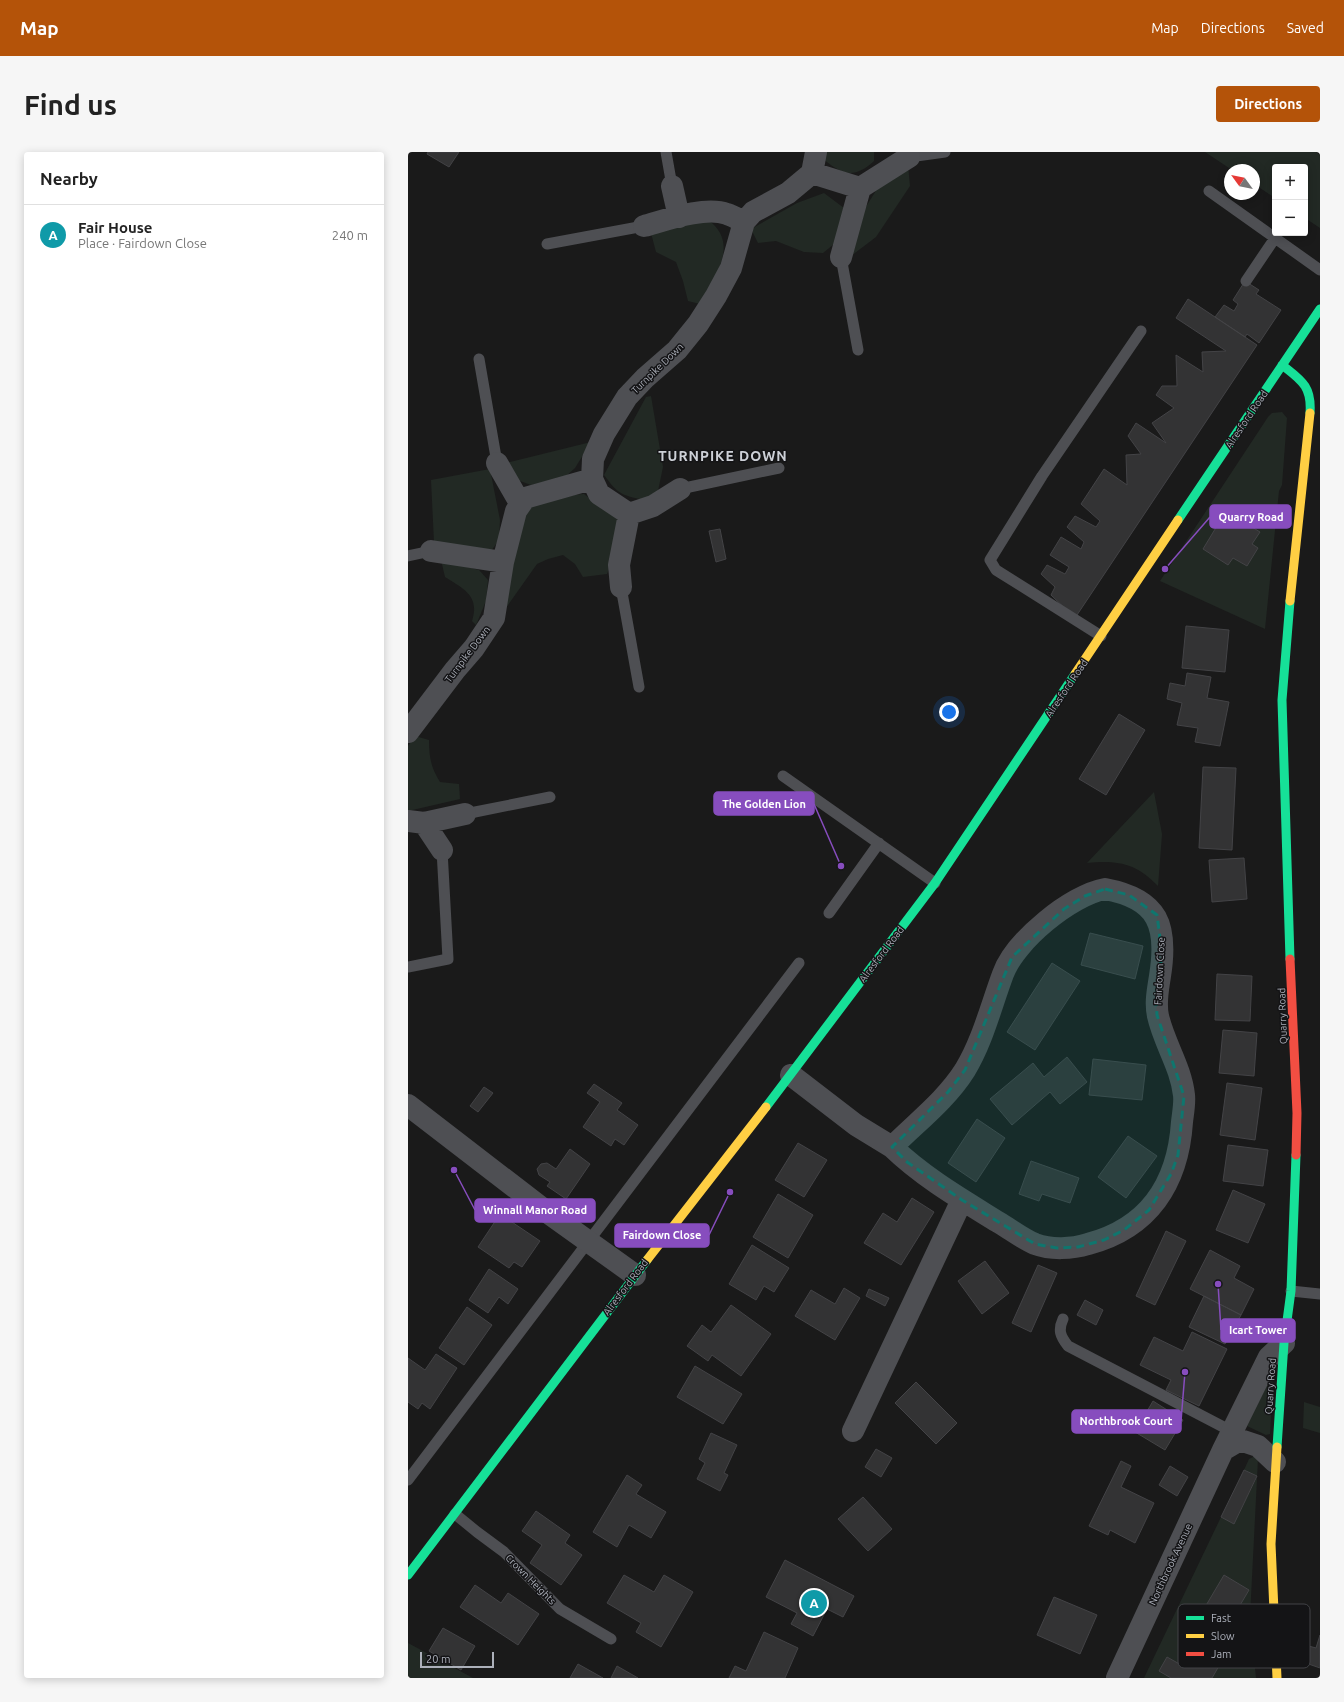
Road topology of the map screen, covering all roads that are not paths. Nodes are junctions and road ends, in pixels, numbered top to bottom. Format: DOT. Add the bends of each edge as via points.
graph roads {
  1 [pos="666,152"];
  2 [pos="945,152"];
  3 [pos="909,157"];
  4 [pos="814,162"];
  5 [pos="672,186"];
  6 [pos="860,188"];
  7 [pos="1209,191"];
  8 [pos="679,217"];
  9 [pos="744,222"];
  10 [pos="644,226"];
  11 [pos="1275,238"];
  12 [pos="547,244"];
  13 [pos="841,257"];
  14 [pos="1320,270"];
  15 [pos="1246,281"];
  16 [pos="1320,309"];
  17 [pos="1141,331"];
  18 [pos="858,350"];
  19 [pos="479,359"];
  20 [pos="1282,365"];
  21 [pos="497,463"];
  22 [pos="779,468"];
  23 [pos="592,479"];
  24 [pos="680,489"];
  25 [pos="520,504"];
  26 [pos="629,514"];
  27 [pos="431,551"];
  28 [pos="408,556"];
  29 [pos="503,562"];
  30 [pos="621,587"];
  31 [pos="1101,636"];
  32 [pos="639,687"];
  33 [pos="408,732"];
  34 [pos="783,776"];
  35 [pos="550,797"];
  36 [pos="465,814"];
  37 [pos="416,822"];
  38 [pos="879,843"];
  39 [pos="442,850"];
  40 [pos="935,883"];
  41 [pos="829,913"];
  42 [pos="799,962"];
  43 [pos="408,967"];
  44 [pos="791,1075"];
  45 [pos="408,1105"];
  46 [pos="892,1147"];
  47 [pos="962,1200"];
  48 [pos="588,1242"];
  49 [pos="635,1275"];
  50 [pos="1291,1291"];
  51 [pos="1320,1294"];
  52 [pos="1063,1319"];
  53 [pos="1284,1343"];
  54 [pos="853,1431"];
  55 [pos="1228,1441"];
  56 [pos="1275,1462"];
  57 [pos="408,1480"];
  58 [pos="455,1514"];
  59 [pos="408,1575"];
  60 [pos="1274,1604"];
  61 [pos="611,1639"];
  62 [pos="1277,1668"];
  63 [pos="1117,1678"];
  64 [pos="1277,1678"];
  1 -- 5 [label="lane"];
  2 -- 3 [label="lane"];
  3 -- 6 [label="street"];
  4 -- 6 [label="street"];
  4 -- 9 [label="street" via="788,193 754,212"];
  5 -- 8 [label="street"];
  6 -- 13 [label="street"];
  7 -- 11 [label="lane"];
  8 -- 9 [label="street" via="711,212 726,213"];
  8 -- 10 [label="street"];
  9 -- 23 [label="street, Turnpike Down" via="731,268 716,296 677,350 627,397 604,434 593,459"];
  10 -- 12 [label="lane"];
  11 -- 14 [label="lane"];
  11 -- 15 [label="lane"];
  13 -- 18 [label="lane"];
  16 -- 20 [label="main road, Alresford Road"];
  17 -- 31 [label="lane" via="1042,476 990,560 996,570"];
  19 -- 21 [label="lane"];
  20 -- 31 [label="main road, Alresford Road"];
  20 -- 50 [label="main road, Quarry Road" via="1305,384 1311,402 1289,606 1282,700 1297,1113"];
  21 -- 25 [label="street"];
  22 -- 24 [label="lane"];
  23 -- 25 [label="street" via="525,498"];
  23 -- 26 [label="street" via="599,494"];
  24 -- 26 [label="street" via="653,506"];
  25 -- 29 [label="street, Turnpike Down"];
  26 -- 30 [label="street" via="619,565"];
  27 -- 28 [label="lane"];
  27 -- 29 [label="street"];
  29 -- 33 [label="street, Turnpike Down" via="494,618 474,648"];
  30 -- 32 [label="lane"];
  31 -- 40 [label="main road, Alresford Road"];
  34 -- 38 [label="lane"];
  35 -- 36 [label="lane"];
  36 -- 37 [label="street"];
  37 -- 39 [label="street"];
  38 -- 40 [label="lane"];
  38 -- 41 [label="lane"];
  39 -- 43 [label="lane" via="448,959"];
  40 -- 44 [label="main road, Alresford Road"];
  42 -- 48 [label="lane"];
  44 -- 46 [label="street, Fairdown Close" via="856,1125"];
  44 -- 49 [label="main road, Alresford Road"];
  45 -- 48 [label="street"];
  46 -- 47 [label="street, Fairdown Close" via="907,1162"];
  46 -- 47 [label="street, Fairdown Close" via="938,1104 965,1070 987,1022 1003,973 1012,957 1026,941 1064,909 1096,891 1116,891 1145,904 1157,915 1161,933 1157,1015 1179,1072 1184,1096 1178,1155 1161,1192 1140,1220 1124,1230 1104,1240 1071,1248 1035,1244"];
  47 -- 54 [label="street"];
  48 -- 49 [label="street"];
  48 -- 57 [label="lane"];
  49 -- 58 [label="main road, Alresford Road"];
  50 -- 51 [label="lane"];
  50 -- 53 [label="main road, Quarry Road"];
  52 -- 55 [label="lane" via="1059,1327 1061,1338 1068,1346"];
  53 -- 55 [label="street, Northbrook Avenue" via="1269,1357"];
  53 -- 56 [label="main road, Quarry Road"];
  55 -- 56 [label="street" via="1240,1440 1258,1446"];
  55 -- 63 [label="street, Northbrook Avenue"];
  56 -- 60 [label="main road, Quarry Road" via="1271,1544"];
  58 -- 59 [label="main road, Alresford Road"];
  58 -- 61 [label="lane, Crown Heights" via="504,1552 560,1609"];
  62 -- 64 [label="main road, Quarry Road"];
}
